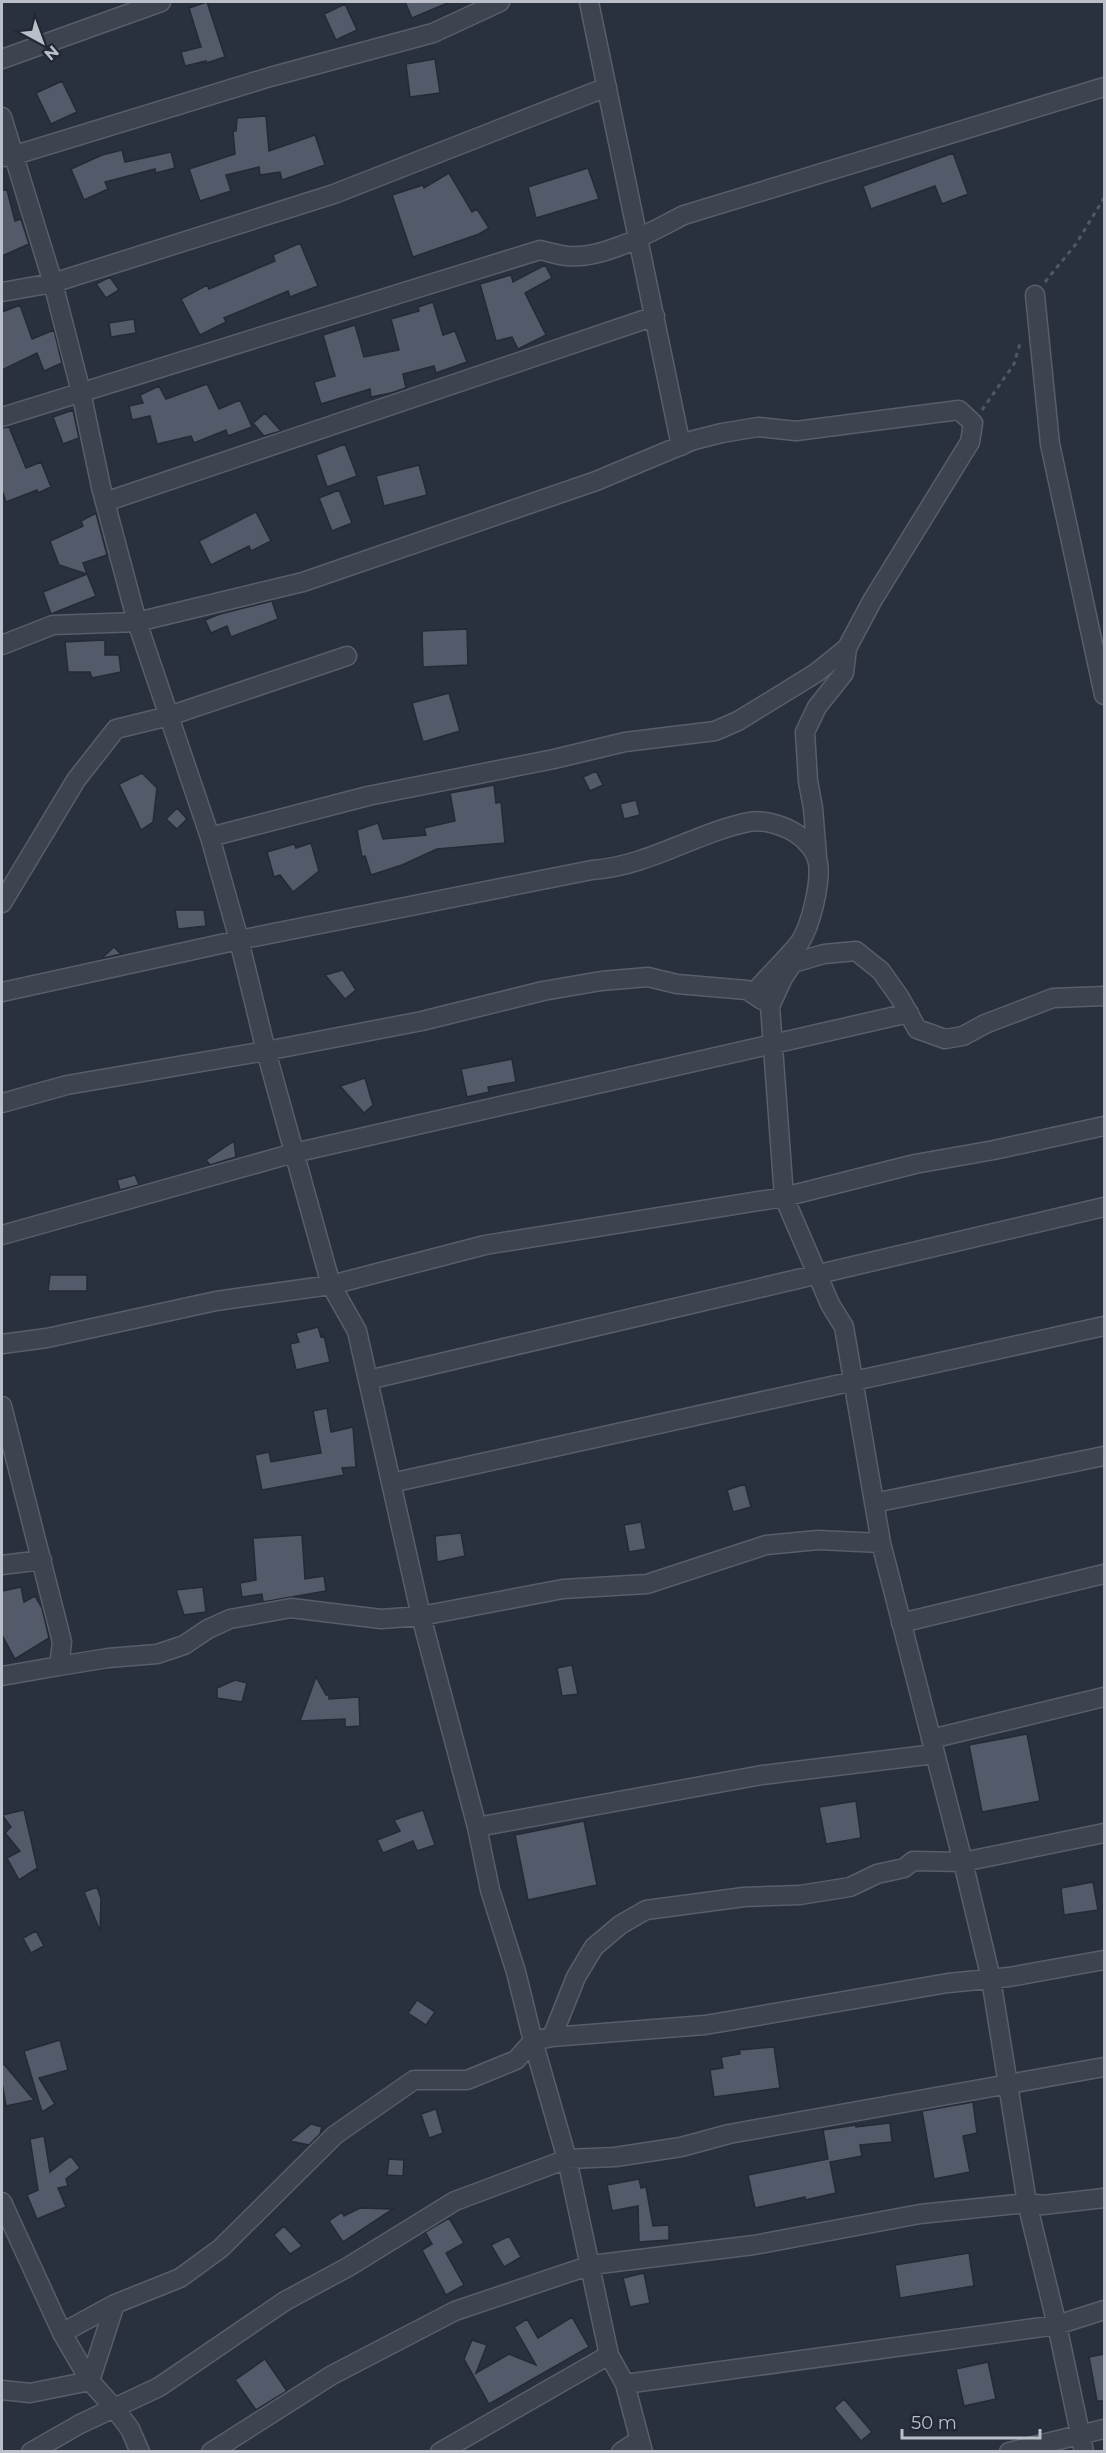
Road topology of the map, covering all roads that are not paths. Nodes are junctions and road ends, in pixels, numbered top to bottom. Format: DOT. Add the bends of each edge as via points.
graph roads {
  1 [pos="161,2"];
  2 [pos="500,2"];
  3 [pos="589,2"];
  4 [pos="2,59"];
  5 [pos="607,87"];
  6 [pos="1104,87"];
  7 [pos="2,117"];
  8 [pos="7,157"];
  9 [pos="639,238"];
  10 [pos="53,283"];
  11 [pos="2,292"];
  12 [pos="1035,296"];
  13 [pos="655,316"];
  14 [pos="81,392"];
  15 [pos="2,417"];
  16 [pos="681,446"];
  17 [pos="105,502"];
  18 [pos="137,622"];
  19 [pos="2,645"];
  20 [pos="847,648"];
  21 [pos="347,656"];
  22 [pos="1104,694"];
  23 [pos="169,716"];
  24 [pos="210,837"];
  25 [pos="818,861"];
  26 [pos="2,903"];
  27 [pos="239,940"];
  28 [pos="2,992"];
  29 [pos="754,993"];
  30 [pos="1104,996"];
  31 [pos="770,1006"];
  32 [pos="909,1013"];
  33 [pos="773,1044"];
  34 [pos="266,1051"];
  35 [pos="2,1103"];
  36 [pos="1104,1126"];
  37 [pos="294,1153"];
  38 [pos="784,1197"];
  39 [pos="1104,1208"];
  40 [pos="2,1235"];
  41 [pos="818,1275"];
  42 [pos="331,1285"];
  43 [pos="1104,1326"];
  44 [pos="2,1344"];
  45 [pos="368,1380"];
  46 [pos="854,1382"];
  47 [pos="2,1406"];
  48 [pos="1104,1456"];
  49 [pos="390,1483"];
  50 [pos="874,1503"];
  51 [pos="881,1543"];
  52 [pos="42,1560"];
  53 [pos="2,1565"];
  54 [pos="1104,1574"];
  55 [pos="421,1616"];
  56 [pos="901,1623"];
  57 [pos="59,1666"];
  58 [pos="2,1676"];
  59 [pos="1104,1697"];
  60 [pos="933,1746"];
  61 [pos="477,1827"];
  62 [pos="1104,1833"];
  63 [pos="963,1862"];
  64 [pos="1104,1960"];
  65 [pos="991,1980"];
  66 [pos="552,2037"];
  67 [pos="533,2041"];
  68 [pos="1104,2067"];
  69 [pos="1008,2084"];
  70 [pos="567,2159"];
  71 [pos="1104,2198"];
  72 [pos="2,2202"];
  73 [pos="1027,2203"];
  74 [pos="9,2233"];
  75 [pos="591,2265"];
  76 [pos="115,2304"];
  77 [pos="1104,2310"];
  78 [pos="1057,2325"];
  79 [pos="62,2333"];
  80 [pos="609,2355"];
  81 [pos="90,2381"];
  82 [pos="625,2384"];
  83 [pos="2,2390"];
  84 [pos="115,2409"];
  85 [pos="1104,2429"];
  86 [pos="1082,2443"];
  87 [pos="641,2446"];
  88 [pos="31,2451"];
  89 [pos="141,2451"];
  90 [pos="212,2451"];
  91 [pos="440,2451"];
  92 [pos="621,2451"];
  93 [pos="1009,2451"];
  1 -- 4 [label="street"];
  2 -- 8 [label="street" via="433,33 270,77"];
  3 -- 5 [label="street"];
  5 -- 9 [label="street"];
  5 -- 10 [label="street" via="334,194"];
  6 -- 9 [label="street" via="684,215"];
  7 -- 8 [label="street"];
  8 -- 10 [label="street"];
  9 -- 13 [label="street"];
  9 -- 14 [label="street" via="605,251 569,256 540,250"];
  10 -- 11 [label="street"];
  10 -- 14 [label="street"];
  12 -- 22 [label="street" via="1050,444"];
  13 -- 16 [label="street"];
  13 -- 17 [label="street"];
  14 -- 15 [label="street"];
  14 -- 17 [label="street"];
  16 -- 18 [label="street" via="596,481 303,582"];
  16 -- 20 [label="street" via="758,427 796,431 959,410 973,423 970,442"];
  17 -- 18 [label="street"];
  18 -- 19 [label="street" via="53,625"];
  18 -- 23 [label="street"];
  20 -- 24 [label="street" via="816,673 715,731 625,742 368,796"];
  20 -- 25 [label="street" via="844,673 817,707 805,732"];
  21 -- 23 [label="street"];
  23 -- 24 [label="street"];
  23 -- 26 [label="street" via="116,729 76,780"];
  24 -- 27 [label="street"];
  25 -- 27 [label="street" via="807,841 786,827 752,821 615,868"];
  25 -- 29 [label="street" via="813,909 801,941"];
  27 -- 28 [label="street"];
  27 -- 34 [label="street"];
  29 -- 31 [label="street"];
  29 -- 34 [label="street" via="648,977 601,981"];
  30 -- 32 [label="street" via="1053,998 963,1036 945,1039 917,1029"];
  31 -- 32 [label="street" via="793,963 824,954 856,951 881,971"];
  31 -- 33 [label="street"];
  32 -- 33 [label="street"];
  33 -- 37 [label="street"];
  33 -- 38 [label="street"];
  34 -- 35 [label="street" via="68,1085"];
  34 -- 37 [label="street"];
  36 -- 38 [label="street" via="915,1164"];
  37 -- 40 [label="street"];
  37 -- 42 [label="street"];
  38 -- 41 [label="street"];
  38 -- 42 [label="street" via="485,1245"];
  39 -- 41 [label="street"];
  41 -- 45 [label="street"];
  41 -- 46 [label="street" via="844,1327"];
  42 -- 44 [label="street" via="216,1301"];
  42 -- 45 [label="street" via="357,1331"];
  43 -- 46 [label="street"];
  45 -- 49 [label="street"];
  46 -- 49 [label="street"];
  46 -- 50 [label="street"];
  47 -- 52 [label="street"];
  48 -- 50 [label="street"];
  49 -- 55 [label="street"];
  50 -- 51 [label="street"];
  51 -- 55 [label="street" via="818,1540 765,1545 647,1584 563,1589"];
  51 -- 56 [label="street"];
  52 -- 53 [label="street"];
  52 -- 57 [label="street" via="63,1642"];
  54 -- 56 [label="street"];
  55 -- 57 [label="street" via="381,1619 291,1608 230,1619 184,1645 157,1654"];
  55 -- 61 [label="street"];
  56 -- 60 [label="street"];
  57 -- 58 [label="street"];
  59 -- 60 [label="street"];
  60 -- 61 [label="street"];
  60 -- 63 [label="street"];
  61 -- 67 [label="street" via="490,1890"];
  62 -- 63 [label="street"];
  63 -- 65 [label="street"];
  63 -- 66 [label="street" via="913,1861 904,1868 877,1874 850,1887 646,1910 594,1947 576,1977"];
  64 -- 65 [label="street"];
  65 -- 66 [label="street" via="948,1983 705,2025"];
  65 -- 69 [label="street"];
  66 -- 67 [label="street"];
  67 -- 70 [label="street"];
  67 -- 76 [label="street" via="516,2060 467,2080 414,2080 335,2135 221,2248 180,2278"];
  68 -- 69 [label="street"];
  69 -- 70 [label="street" via="729,2134 681,2147 615,2157"];
  69 -- 73 [label="street"];
  70 -- 75 [label="street"];
  70 -- 84 [label="street" via="455,2201 285,2301 159,2387"];
  71 -- 73 [label="street" via="1043,2205"];
  72 -- 74 [label="street"];
  73 -- 75 [label="street" via="920,2214 754,2245"];
  73 -- 78 [label="street"];
  74 -- 79 [label="street"];
  75 -- 80 [label="street"];
  75 -- 90 [label="street" via="455,2311 332,2375"];
  76 -- 79 [label="street"];
  76 -- 81 [label="street"];
  77 -- 78 [label="street"];
  78 -- 82 [label="street"];
  78 -- 86 [label="street"];
  79 -- 81 [label="street"];
  80 -- 82 [label="street"];
  80 -- 91 [label="street"];
  81 -- 83 [label="street" via="30,2393"];
  81 -- 84 [label="street"];
  82 -- 87 [label="street"];
  84 -- 88 [label="street"];
  84 -- 89 [label="street"];
  85 -- 86 [label="street"];
  86 -- 93 [label="street"];
  87 -- 92 [label="street"];
}
